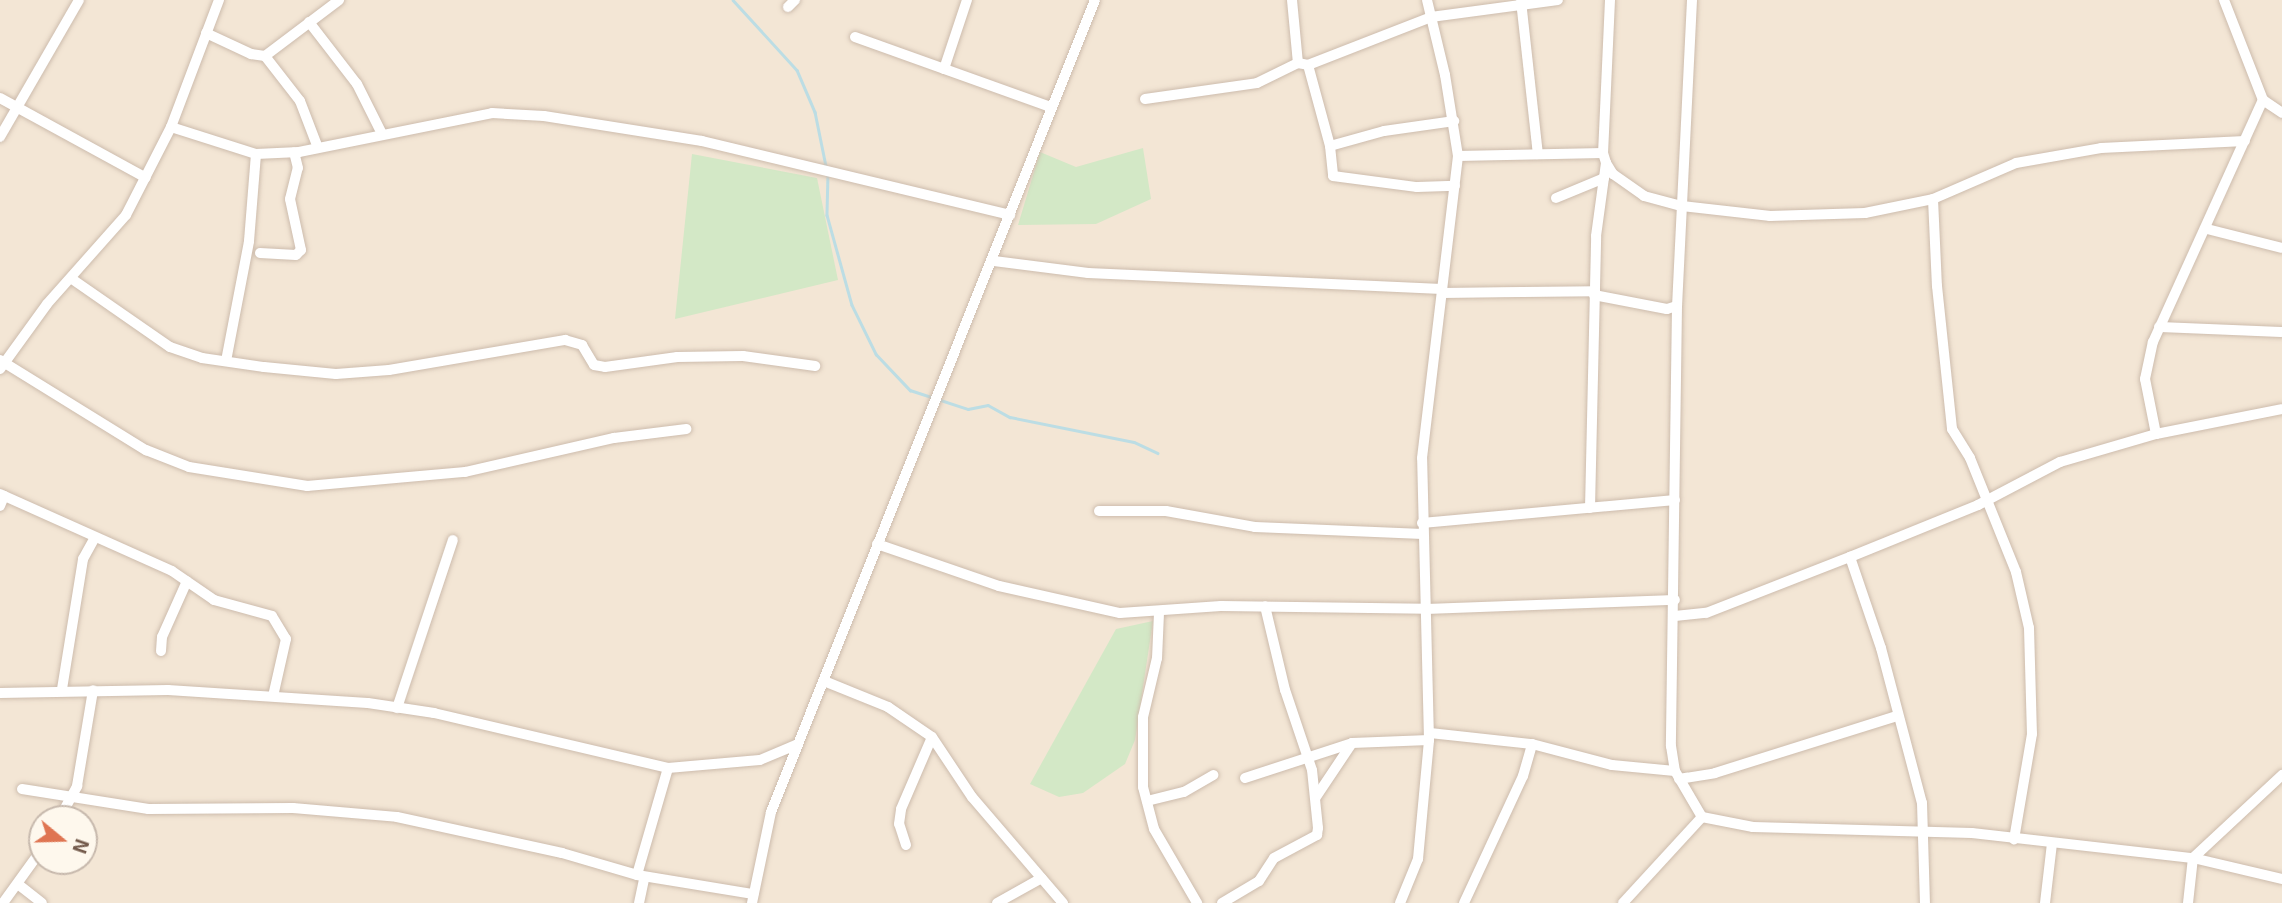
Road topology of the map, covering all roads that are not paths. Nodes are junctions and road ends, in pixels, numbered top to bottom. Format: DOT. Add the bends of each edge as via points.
graph roads {
  1 [pos="79,0"];
  2 [pos="219,0"];
  3 [pos="339,0"];
  4 [pos="967,0"];
  5 [pos="1095,0"];
  6 [pos="1292,0"];
  7 [pos="1427,0"];
  8 [pos="1558,0"];
  9 [pos="1610,0"];
  10 [pos="1692,0"];
  11 [pos="2224,0"];
  12 [pos="1521,3"];
  13 [pos="1431,17"];
  14 [pos="309,22"];
  15 [pos="206,33"];
  16 [pos="855,37"];
  17 [pos="265,55"];
  18 [pos="1303,64"];
  19 [pos="944,69"];
  20 [pos="0,98"];
  21 [pos="1145,99"];
  22 [pos="2263,100"];
  23 [pos="14,107"];
  24 [pos="1050,107"];
  25 [pos="2282,113"];
  26 [pos="1454,121"];
  27 [pos="171,127"];
  28 [pos="382,134"];
  29 [pos="0,137"];
  30 [pos="2245,141"];
  31 [pos="1331,146"];
  32 [pos="318,148"];
  33 [pos="293,152"];
  34 [pos="256,154"];
  35 [pos="1538,154"];
  36 [pos="1458,156"];
  37 [pos="1604,158"];
  38 [pos="146,178"];
  39 [pos="1604,178"];
  40 [pos="1455,186"];
  41 [pos="1556,198"];
  42 [pos="1933,199"];
  43 [pos="1682,206"];
  44 [pos="1010,215"];
  45 [pos="2207,229"];
  46 [pos="2282,248"];
  47 [pos="260,253"];
  48 [pos="994,261"];
  49 [pos="72,279"];
  50 [pos="1442,291"];
  51 [pos="1595,293"];
  52 [pos="1678,306"];
  53 [pos="2160,327"];
  54 [pos="2282,332"];
  55 [pos="226,361"];
  56 [pos="1,364"];
  57 [pos="815,366"];
  58 [pos="2282,409"];
  59 [pos="685,429"];
  60 [pos="2155,434"];
  61 [pos="1,499"];
  62 [pos="1988,499"];
  63 [pos="1675,500"];
  64 [pos="1590,508"];
  65 [pos="1099,511"];
  66 [pos="1422,529"];
  67 [pos="94,538"];
  68 [pos="453,540"];
  69 [pos="877,544"];
  70 [pos="1850,557"];
  71 [pos="187,581"];
  72 [pos="1675,600"];
  73 [pos="1265,606"];
  74 [pos="1426,609"];
  75 [pos="1159,613"];
  76 [pos="1675,616"];
  77 [pos="162,651"];
  78 [pos="824,681"];
  79 [pos="62,689"];
  80 [pos="93,690"];
  81 [pos="0,693"];
  82 [pos="273,696"];
  83 [pos="397,708"];
  84 [pos="1897,716"];
  85 [pos="932,737"];
  86 [pos="1430,737"];
  87 [pos="1352,743"];
  88 [pos="798,744"];
  89 [pos="1532,744"];
  90 [pos="1309,760"];
  91 [pos="668,768"];
  92 [pos="1213,775"];
  93 [pos="1677,775"];
  94 [pos="2282,775"];
  95 [pos="1245,778"];
  96 [pos="22,789"];
  97 [pos="70,797"];
  98 [pos="1316,797"];
  99 [pos="1147,801"];
  100 [pos="66,805"];
  101 [pos="1702,817"];
  102 [pos="1924,831"];
  103 [pos="2014,839"];
  104 [pos="2052,843"];
  105 [pos="906,845"];
  106 [pos="2193,858"];
  107 [pos="28,871"];
  108 [pos="640,877"];
  109 [pos="1042,878"];
  110 [pos="2282,879"];
  111 [pos="19,885"];
  112 [pos="752,898"];
  113 [pos="2,903"];
  114 [pos="42,903"];
  115 [pos="639,903"];
  116 [pos="997,903"];
  117 [pos="1063,903"];
  118 [pos="1197,903"];
  119 [pos="1222,903"];
  120 [pos="1400,903"];
  121 [pos="1464,903"];
  122 [pos="1623,903"];
  123 [pos="1925,903"];
  124 [pos="2045,903"];
  125 [pos="2188,903"];
  1 -- 23 [label="street"];
  2 -- 15 [label="street"];
  3 -- 14 [label="street"];
  4 -- 19 [label="street"];
  5 -- 24 [label="street"];
  6 -- 18 [label="street"];
  7 -- 13 [label="street"];
  8 -- 12 [label="street"];
  9 -- 37 [label="street"];
  10 -- 43 [label="street"];
  11 -- 22 [label="street"];
  12 -- 13 [label="street"];
  12 -- 35 [label="street"];
  13 -- 18 [label="street"];
  13 -- 26 [label="street"];
  14 -- 17 [label="street"];
  14 -- 28 [label="street" via="357,84"];
  15 -- 17 [label="street" via="251,54"];
  15 -- 27 [label="street"];
  16 -- 19 [label="street"];
  17 -- 32 [label="street" via="300,102"];
  18 -- 21 [label="street" via="1257,83"];
  18 -- 31 [label="street"];
  19 -- 24 [label="street"];
  20 -- 23 [label="street"];
  22 -- 25 [label="street"];
  22 -- 30 [label="street"];
  23 -- 29 [label="street"];
  23 -- 38 [label="street"];
  24 -- 44 [label="street"];
  26 -- 31 [label="street" via="1384,131"];
  26 -- 36 [label="street"];
  27 -- 34 [label="street"];
  27 -- 38 [label="street"];
  28 -- 32 [label="street"];
  28 -- 44 [label="street" via="492,113 544,116 702,141"];
  30 -- 42 [label="street" via="2101,148 2038,159 1978,176"];
  30 -- 45 [label="street"];
  31 -- 40 [label="street" via="1336,178"];
  32 -- 33 [label="street"];
  33 -- 34 [label="street"];
  33 -- 47 [label="street" via="298,168 290,199 301,250 296,255"];
  34 -- 55 [label="street" via="249,241"];
  35 -- 36 [label="street" via="1496,159"];
  35 -- 37 [label="street"];
  36 -- 40 [label="street"];
  37 -- 39 [label="street"];
  37 -- 43 [label="street" via="1644,196"];
  38 -- 49 [label="street" via="126,215"];
  39 -- 41 [label="street"];
  39 -- 51 [label="street"];
  40 -- 50 [label="street"];
  42 -- 43 [label="street" via="1864,213 1770,216"];
  42 -- 62 [label="street" via="1949,415"];
  43 -- 52 [label="street"];
  44 -- 48 [label="street"];
  45 -- 46 [label="street"];
  45 -- 53 [label="street"];
  48 -- 50 [label="street" via="1088,273"];
  48 -- 69 [label="street"];
  49 -- 55 [label="street" via="170,347"];
  49 -- 56 [label="street"];
  50 -- 51 [label="street"];
  50 -- 66 [label="street" via="1422,458"];
  51 -- 52 [label="street" via="1667,309"];
  51 -- 64 [label="street"];
  52 -- 63 [label="street"];
  53 -- 54 [label="street"];
  53 -- 60 [label="street" via="2145,379"];
  55 -- 57 [label="street" via="336,374 389,370 565,340 582,345 594,365 743,356"];
  56 -- 59 [label="street" via="146,450 189,467 307,486 465,472 614,438"];
  58 -- 60 [label="street"];
  60 -- 62 [label="street" via="2060,462"];
  61 -- 67 [label="street"];
  62 -- 70 [label="street"];
  62 -- 103 [label="street" via="2017,572 2032,660 2032,734"];
  63 -- 64 [label="street"];
  63 -- 72 [label="street"];
  64 -- 66 [label="street"];
  65 -- 66 [label="street" via="1166,511 1255,527"];
  66 -- 74 [label="street"];
  67 -- 71 [label="street"];
  67 -- 79 [label="street" via="83,559"];
  68 -- 83 [label="street"];
  69 -- 75 [label="street" via="999,586 1120,613"];
  69 -- 78 [label="street"];
  70 -- 76 [label="street" via="1706,613"];
  70 -- 84 [label="street"];
  71 -- 77 [label="street" via="162,637"];
  71 -- 82 [label="street" via="214,600 271,616 281,628 286,639"];
  72 -- 74 [label="street"];
  72 -- 76 [label="street"];
  73 -- 74 [label="street"];
  73 -- 75 [label="street"];
  73 -- 90 [label="street" via="1284,690"];
  74 -- 86 [label="street"];
  75 -- 99 [label="street" via="1157,658 1143,717"];
  76 -- 93 [label="street" via="1671,746"];
  78 -- 85 [label="street" via="888,707"];
  78 -- 88 [label="street"];
  79 -- 80 [label="street"];
  79 -- 81 [label="street"];
  80 -- 82 [label="street"];
  80 -- 97 [label="street" via="89,729"];
  82 -- 83 [label="street"];
  83 -- 91 [label="street"];
  84 -- 93 [label="street" via="1715,773"];
  84 -- 102 [label="street" via="1922,803"];
  85 -- 105 [label="street" via="901,808 899,824"];
  85 -- 109 [label="street" via="972,797"];
  86 -- 87 [label="street"];
  86 -- 89 [label="street"];
  86 -- 120 [label="street" via="1419,859"];
  87 -- 90 [label="street"];
  87 -- 98 [label="street"];
  88 -- 91 [label="street" via="760,760"];
  88 -- 112 [label="street" via="771,812"];
  89 -- 93 [label="street" via="1612,765"];
  89 -- 121 [label="street" via="1523,776"];
  90 -- 95 [label="street"];
  90 -- 98 [label="street"];
  91 -- 108 [label="street"];
  92 -- 99 [label="street" via="1184,792"];
  93 -- 101 [label="street"];
  94 -- 106 [label="street"];
  96 -- 97 [label="street"];
  97 -- 100 [label="street"];
  97 -- 108 [label="street" via="148,809 293,808 397,817"];
  98 -- 119 [label="street" via="1317,835 1274,858 1259,881"];
  99 -- 118 [label="street" via="1154,829"];
  101 -- 102 [label="street" via="1753,827"];
  101 -- 122 [label="street"];
  102 -- 103 [label="street"];
  102 -- 123 [label="street"];
  103 -- 104 [label="street"];
  104 -- 106 [label="street"];
  104 -- 124 [label="street"];
  106 -- 110 [label="street"];
  106 -- 125 [label="street"];
  107 -- 111 [label="street"];
  108 -- 112 [label="street"];
  108 -- 115 [label="street"];
  109 -- 116 [label="street"];
  109 -- 117 [label="street"];
  111 -- 113 [label="street"];
  111 -- 114 [label="street"];
}
